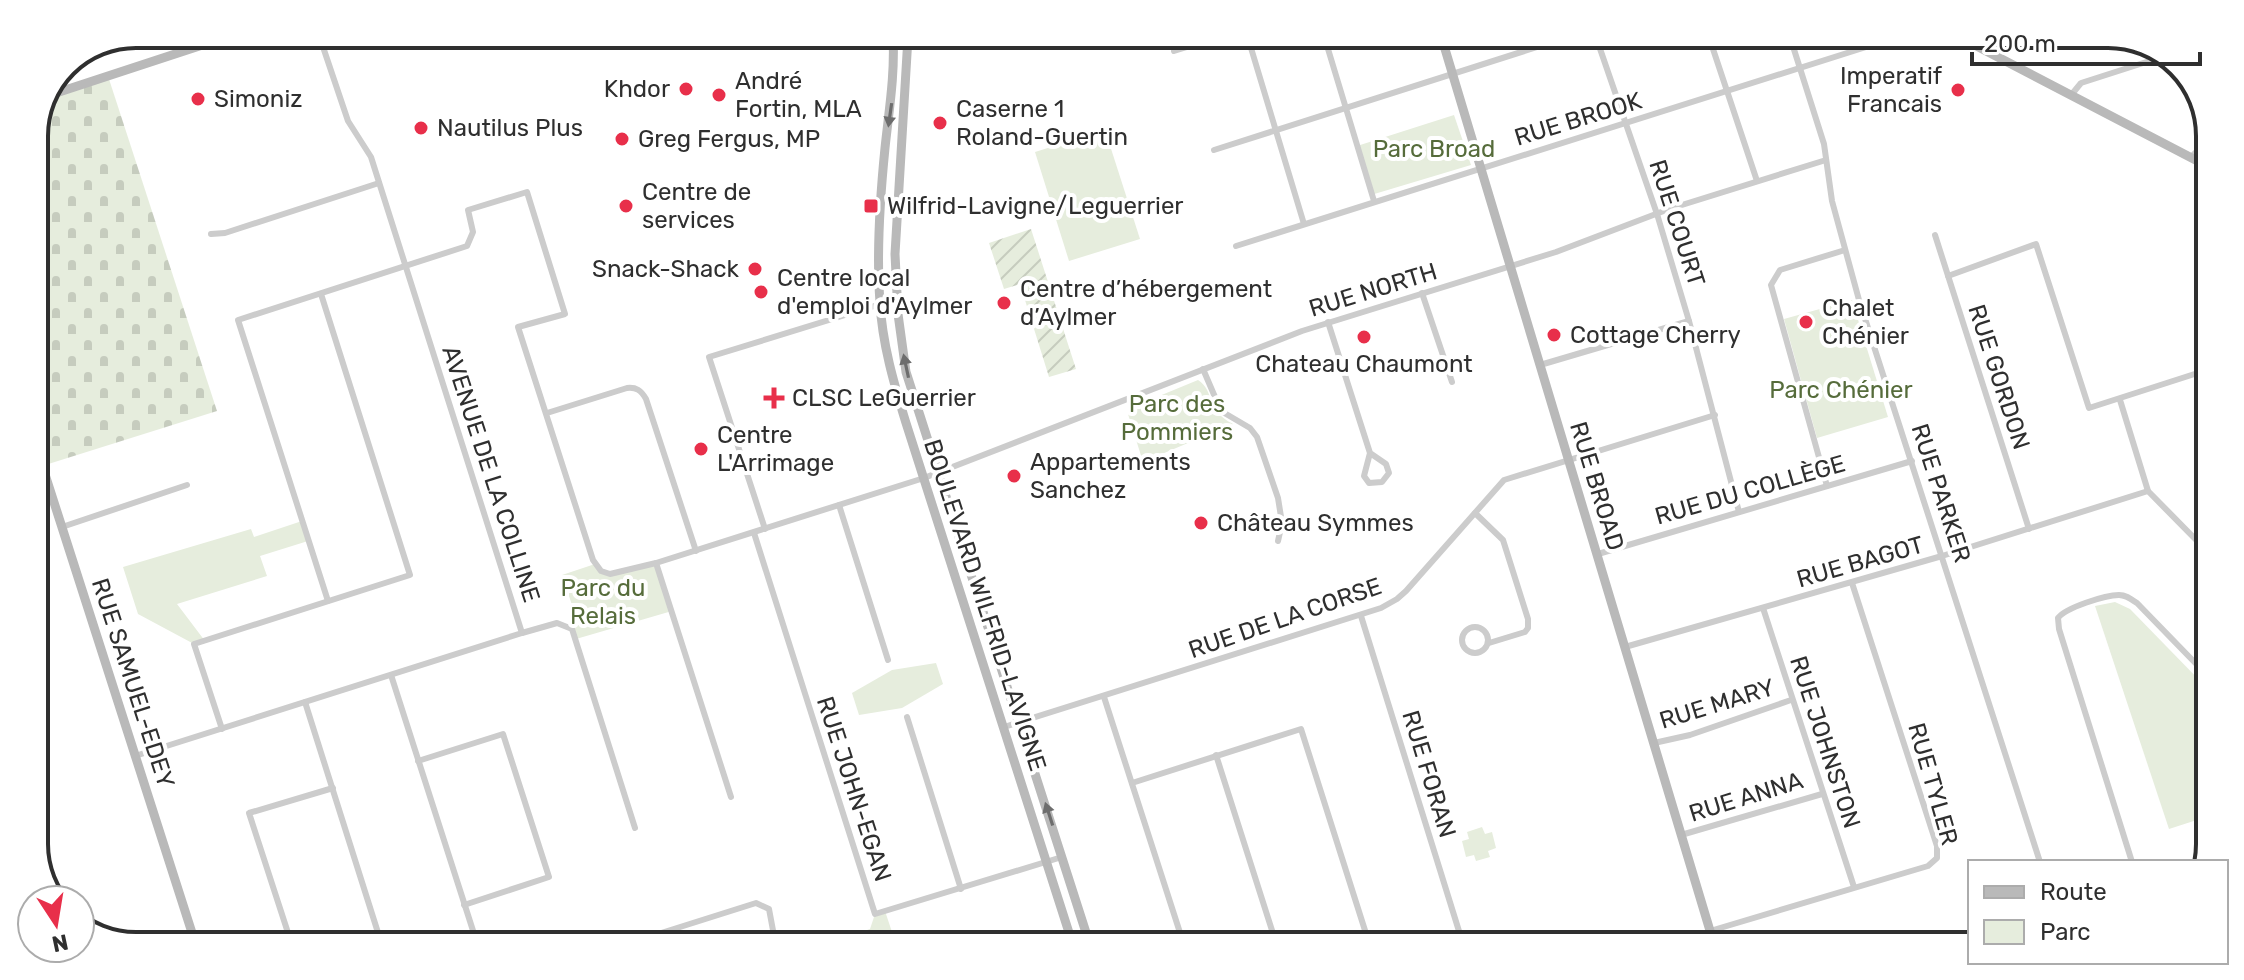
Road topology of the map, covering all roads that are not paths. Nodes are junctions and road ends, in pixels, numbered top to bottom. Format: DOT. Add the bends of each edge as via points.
graph roads {
  1 [pos="195,48"];
  2 [pos="323,48"];
  3 [pos="894,48"];
  4 [pos="907,48"];
  5 [pos="1184,48"];
  6 [pos="1251,48"];
  7 [pos="1328,48"];
  8 [pos="1444,48"];
  9 [pos="1534,48"];
  10 [pos="1600,48"];
  11 [pos="1713,48"];
  12 [pos="1794,48"];
  13 [pos="1863,48"];
  14 [pos="1981,48"];
  15 [pos="1174,51"];
  16 [pos="2152,60"];
  17 [pos="1800,68"];
  18 [pos="1452,75"];
  19 [pos="1726,91"];
  20 [pos="61,92"];
  21 [pos="2072,94"];
  22 [pos="1346,109"];
  23 [pos="1625,123"];
  24 [pos="1276,130"];
  25 [pos="1214,150"];
  26 [pos="2196,152"];
  27 [pos="2191,157"];
  28 [pos="1826,160"];
  29 [pos="2196,160"];
  30 [pos="1480,168"];
  31 [pos="1757,181"];
  32 [pos="379,183"];
  33 [pos="1374,201"];
  34 [pos="1657,214"];
  35 [pos="1304,224"];
  36 [pos="211,234"];
  37 [pos="1935,235"];
  38 [pos="1236,246"];
  39 [pos="1845,250"];
  40 [pos="1509,266"];
  41 [pos="406,267"];
  42 [pos="1948,276"];
  43 [pos="1422,293"];
  44 [pos="321,294"];
  45 [pos="897,299"];
  46 [pos="880,304"];
  47 [pos="1689,321"];
  48 [pos="1328,322"];
  49 [pos="1540,365"];
  50 [pos="1203,369"];
  51 [pos="2196,374"];
  52 [pos="1452,382"];
  53 [pos="2120,400"];
  54 [pos="547,413"];
  55 [pos="1715,415"];
  56 [pos="1370,453"];
  57 [pos="1568,461"];
  58 [pos="1912,461"];
  59 [pos="938,472"];
  60 [pos="924,478"];
  61 [pos="48,484"];
  62 [pos="187,485"];
  63 [pos="1827,486"];
  64 [pos="2148,491"];
  65 [pos="839,505"];
  66 [pos="1739,512"];
  67 [pos="1475,513"];
  68 [pos="62,527"];
  69 [pos="765,529"];
  70 [pos="2029,529"];
  71 [pos="754,533"];
  72 [pos="2196,540"];
  73 [pos="1278,541"];
  74 [pos="696,551"];
  75 [pos="1598,554"];
  76 [pos="1942,556"];
  77 [pos="656,563"];
  78 [pos="1852,583"];
  79 [pos="328,601"];
  80 [pos="1763,608"];
  81 [pos="1361,616"];
  82 [pos="522,633"];
  83 [pos="1489,643"];
  84 [pos="1625,647"];
  85 [pos="888,660"];
  86 [pos="2196,664"];
  87 [pos="391,675"];
  88 [pos="1104,697"];
  89 [pos="1791,700"];
  90 [pos="305,702"];
  91 [pos="907,717"];
  92 [pos="1019,723"];
  93 [pos="1004,727"];
  94 [pos="222,729"];
  95 [pos="1654,743"];
  96 [pos="1216,755"];
  97 [pos="135,756"];
  98 [pos="418,761"];
  99 [pos="1132,783"];
  100 [pos="333,788"];
  101 [pos="1822,794"];
  102 [pos="731,797"];
  103 [pos="635,828"];
  104 [pos="1681,835"];
  105 [pos="1063,857"];
  106 [pos="2039,860"];
  107 [pos="2131,860"];
  108 [pos="1046,863"];
  109 [pos="1854,887"];
  110 [pos="961,889"];
  111 [pos="464,905"];
  112 [pos="1710,931"];
  113 [pos="192,932"];
  114 [pos="288,932"];
  115 [pos="378,932"];
  116 [pos="473,932"];
  117 [pos="676,932"];
  118 [pos="773,932"];
  119 [pos="1069,932"];
  120 [pos="1086,932"];
  121 [pos="1180,932"];
  122 [pos="1272,932"];
  123 [pos="1366,932"];
  124 [pos="1459,932"];
  1 -- 20 [label="main road"];
  2 -- 32 [label="street, AVENUE DE LA COLLINE" via="348,121 371,157"];
  3 -- 46 [label="main road, BOULEVARD WILFRID-LAVIGNE, one-way" via="879,243"];
  4 -- 45 [label="main road, BOULEVARD WILFRID-LAVIGNE"];
  5 -- 15 [label="street"];
  6 -- 24 [label="street"];
  7 -- 22 [label="street"];
  8 -- 18 [label="main road, RUE BROAD"];
  9 -- 18 [label="street"];
  10 -- 23 [label="street, RUE COURT"];
  11 -- 19 [label="street"];
  12 -- 17 [label="street, RUE PARKER"];
  13 -- 17 [label="street, RUE BROOK"];
  14 -- 21 [label="main road"];
  16 -- 21 [label="street" via="2081,83"];
  17 -- 19 [label="street, RUE BROOK"];
  17 -- 28 [label="street, RUE PARKER"];
  18 -- 22 [label="street"];
  18 -- 30 [label="main road, RUE BROAD"];
  19 -- 23 [label="street, RUE BROOK"];
  19 -- 31 [label="street"];
  21 -- 27 [label="main road"];
  22 -- 24 [label="street"];
  22 -- 33 [label="street"];
  23 -- 30 [label="street, RUE BROOK"];
  23 -- 34 [label="street, RUE COURT"];
  24 -- 25 [label="street"];
  24 -- 35 [label="street"];
  26 -- 27 [label="street"];
  27 -- 29 [label="main road"];
  28 -- 31 [label="street, RUE NORTH"];
  28 -- 39 [label="street, RUE PARKER"];
  30 -- 33 [label="street, RUE BROOK"];
  30 -- 40 [label="main road, RUE BROAD"];
  31 -- 34 [label="street, RUE NORTH"];
  32 -- 36 [label="street"];
  32 -- 41 [label="street, AVENUE DE LA COLLINE"];
  33 -- 35 [label="street, RUE BROOK"];
  34 -- 40 [label="street, RUE NORTH"];
  34 -- 47 [label="street, RUE COURT"];
  35 -- 38 [label="street, RUE BROOK"];
  37 -- 42 [label="street, RUE GORDON"];
  39 -- 58 [label="street, RUE PARKER"];
  39 -- 63 [label="street" via="1780,270 1771,285"];
  40 -- 43 [label="street, RUE NORTH"];
  40 -- 49 [label="main road, RUE BROAD"];
  41 -- 44 [label="street"];
  41 -- 54 [label="street" via="467,246 473,232 468,210 527,192 565,314 518,327"];
  41 -- 82 [label="street, AVENUE DE LA COLLINE"];
  42 -- 53 [label="street" via="2036,244 2089,408"];
  42 -- 70 [label="street, RUE GORDON"];
  43 -- 48 [label="street, RUE NORTH"];
  43 -- 52 [label="street"];
  44 -- 79 [label="street" via="410,575"];
  44 -- 79 [label="street" via="238,320"];
  45 -- 46 [label="street"];
  59 -- 45 [label="main road, BOULEVARD WILFRID-LAVIGNE, one-way" via="906,372"];
  46 -- 60 [label="main road, BOULEVARD WILFRID-LAVIGNE" via="892,376"];
  46 -- 69 [label="street" via="709,357"];
  47 -- 49 [label="street"];
  47 -- 55 [label="street, RUE COURT"];
  48 -- 50 [label="street, RUE NORTH"];
  48 -- 56 [label="street"];
  49 -- 57 [label="main road, RUE BROAD"];
  50 -- 59 [label="street, RUE NORTH"];
  50 -- 73 [label="street" via="1221,411 1257,437 1278,498"];
  51 -- 53 [label="street"];
  53 -- 64 [label="street"];
  54 -- 74 [label="street" via="627,388 641,391"];
  54 -- 77 [label="street" via="598,569 610,574"];
  55 -- 57 [label="street, RUE DE LA CORSE"];
  55 -- 66 [label="street, RUE COURT"];
  56 -- 56 [label="street" via="1364,476 1369,483 1382,482 1388,468"];
  57 -- 67 [label="street, RUE DE LA CORSE" via="1504,480"];
  57 -- 75 [label="main road, RUE BROAD"];
  58 -- 63 [label="street, RUE DU COLLÈGE"];
  58 -- 76 [label="street, RUE PARKER"];
  59 -- 60 [label="street"];
  59 -- 92 [label="main road, BOULEVARD WILFRID-LAVIGNE"];
  60 -- 65 [label="street"];
  60 -- 93 [label="main road, BOULEVARD WILFRID-LAVIGNE"];
  61 -- 68 [label="main road, RUE SAMUEL-EDEY"];
  62 -- 68 [label="street"];
  63 -- 66 [label="street, RUE DU COLLÈGE"];
  64 -- 70 [label="street, RUE BAGOT"];
  64 -- 72 [label="street"];
  65 -- 69 [label="street"];
  65 -- 85 [label="street"];
  66 -- 75 [label="street, RUE DU COLLÈGE"];
  67 -- 81 [label="street, RUE DE LA CORSE" via="1397,599"];
  67 -- 83 [label="street" via="1503,540 1528,619 1525,632"];
  68 -- 97 [label="main road, RUE SAMUEL-EDEY"];
  69 -- 71 [label="street"];
  70 -- 76 [label="street, RUE BAGOT"];
  71 -- 74 [label="street"];
  71 -- 110 [label="street, RUE JOHN-EGAN" via="875,914"];
  74 -- 77 [label="street"];
  75 -- 84 [label="main road, RUE BROAD"];
  76 -- 78 [label="street, RUE BAGOT"];
  76 -- 106 [label="street, RUE PARKER"];
  77 -- 102 [label="street"];
  78 -- 80 [label="street, RUE BAGOT"];
  78 -- 109 [label="street, RUE TYLER" via="1938,852 1928,866"];
  79 -- 94 [label="street" via="194,644"];
  80 -- 84 [label="street, RUE BAGOT"];
  80 -- 89 [label="street, RUE JOHNSTON"];
  81 -- 88 [label="street, RUE DE LA CORSE"];
  81 -- 124 [label="street, RUE FORAN"];
  82 -- 87 [label="street, AVENUE DE LA COLLINE"];
  82 -- 103 [label="street" via="557,623 572,629"];
  83 -- 83 [label="street" via="1478,627 1462,638 1465,650 1473,654"];
  84 -- 95 [label="main road, RUE BROAD"];
  86 -- 107 [label="street" via="2126,596 2063,611 2058,618"];
  87 -- 90 [label="street, AVENUE DE LA COLLINE"];
  87 -- 98 [label="street"];
  88 -- 92 [label="street, RUE DE LA CORSE"];
  88 -- 99 [label="street"];
  89 -- 95 [label="street, RUE MARY"];
  89 -- 101 [label="street, RUE JOHNSTON"];
  90 -- 94 [label="street, AVENUE DE LA COLLINE"];
  90 -- 100 [label="street"];
  91 -- 110 [label="street"];
  92 -- 93 [label="street, RUE DE LA CORSE"];
  105 -- 92 [label="main road, BOULEVARD WILFRID-LAVIGNE, one-way"];
  93 -- 108 [label="main road, BOULEVARD WILFRID-LAVIGNE"];
  94 -- 97 [label="street, AVENUE DE LA COLLINE"];
  95 -- 104 [label="main road, RUE BROAD"];
  96 -- 99 [label="street"];
  96 -- 122 [label="street"];
  96 -- 123 [label="street" via="1301,729"];
  97 -- 113 [label="main road, RUE SAMUEL-EDEY"];
  98 -- 111 [label="street"];
  98 -- 111 [label="street" via="503,734 549,877"];
  99 -- 121 [label="street"];
  100 -- 114 [label="street" via="249,813"];
  100 -- 115 [label="street"];
  101 -- 104 [label="street, RUE ANNA"];
  101 -- 109 [label="street, RUE JOHNSTON"];
  104 -- 112 [label="main road, RUE BROAD"];
  105 -- 108 [label="street, RUE JOHN-EGAN"];
  105 -- 120 [label="main road, BOULEVARD WILFRID-LAVIGNE"];
  108 -- 110 [label="street, RUE JOHN-EGAN"];
  108 -- 119 [label="main road, BOULEVARD WILFRID-LAVIGNE"];
  109 -- 112 [label="street, RUE TYLER"];
  111 -- 116 [label="street"];
  117 -- 118 [label="street" via="756,903 769,909"];
}
